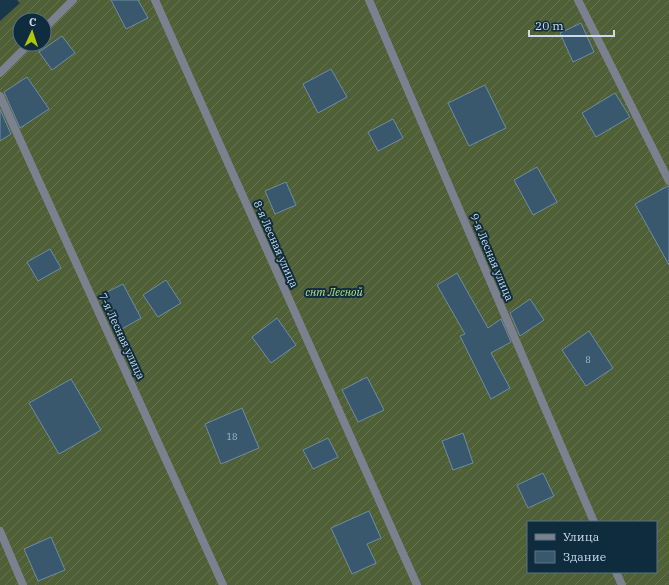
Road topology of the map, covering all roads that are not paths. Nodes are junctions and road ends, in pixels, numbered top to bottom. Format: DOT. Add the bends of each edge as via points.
graph roads {
  1 [pos="73,0"];
  2 [pos="155,0"];
  3 [pos="369,0"];
  4 [pos="578,0"];
  5 [pos="52,21"];
  6 [pos="21,52"];
  7 [pos="0,73"];
  8 [pos="0,96"];
  9 [pos="669,181"];
  10 [pos="594,521"];
  11 [pos="0,531"];
  12 [pos="616,573"];
  13 [pos="23,585"];
  14 [pos="223,585"];
  15 [pos="416,585"];
  16 [pos="622,585"];
  1 -- 5 [label="street"];
  2 -- 15 [label="street, 8-я Лесная улица"];
  3 -- 10 [label="street, 9-я Лесная улица"];
  4 -- 9 [label="street"];
  6 -- 7 [label="street"];
  8 -- 14 [label="street, 7-я Лесная улица"];
  11 -- 13 [label="street"];
  12 -- 16 [label="street"];
}
